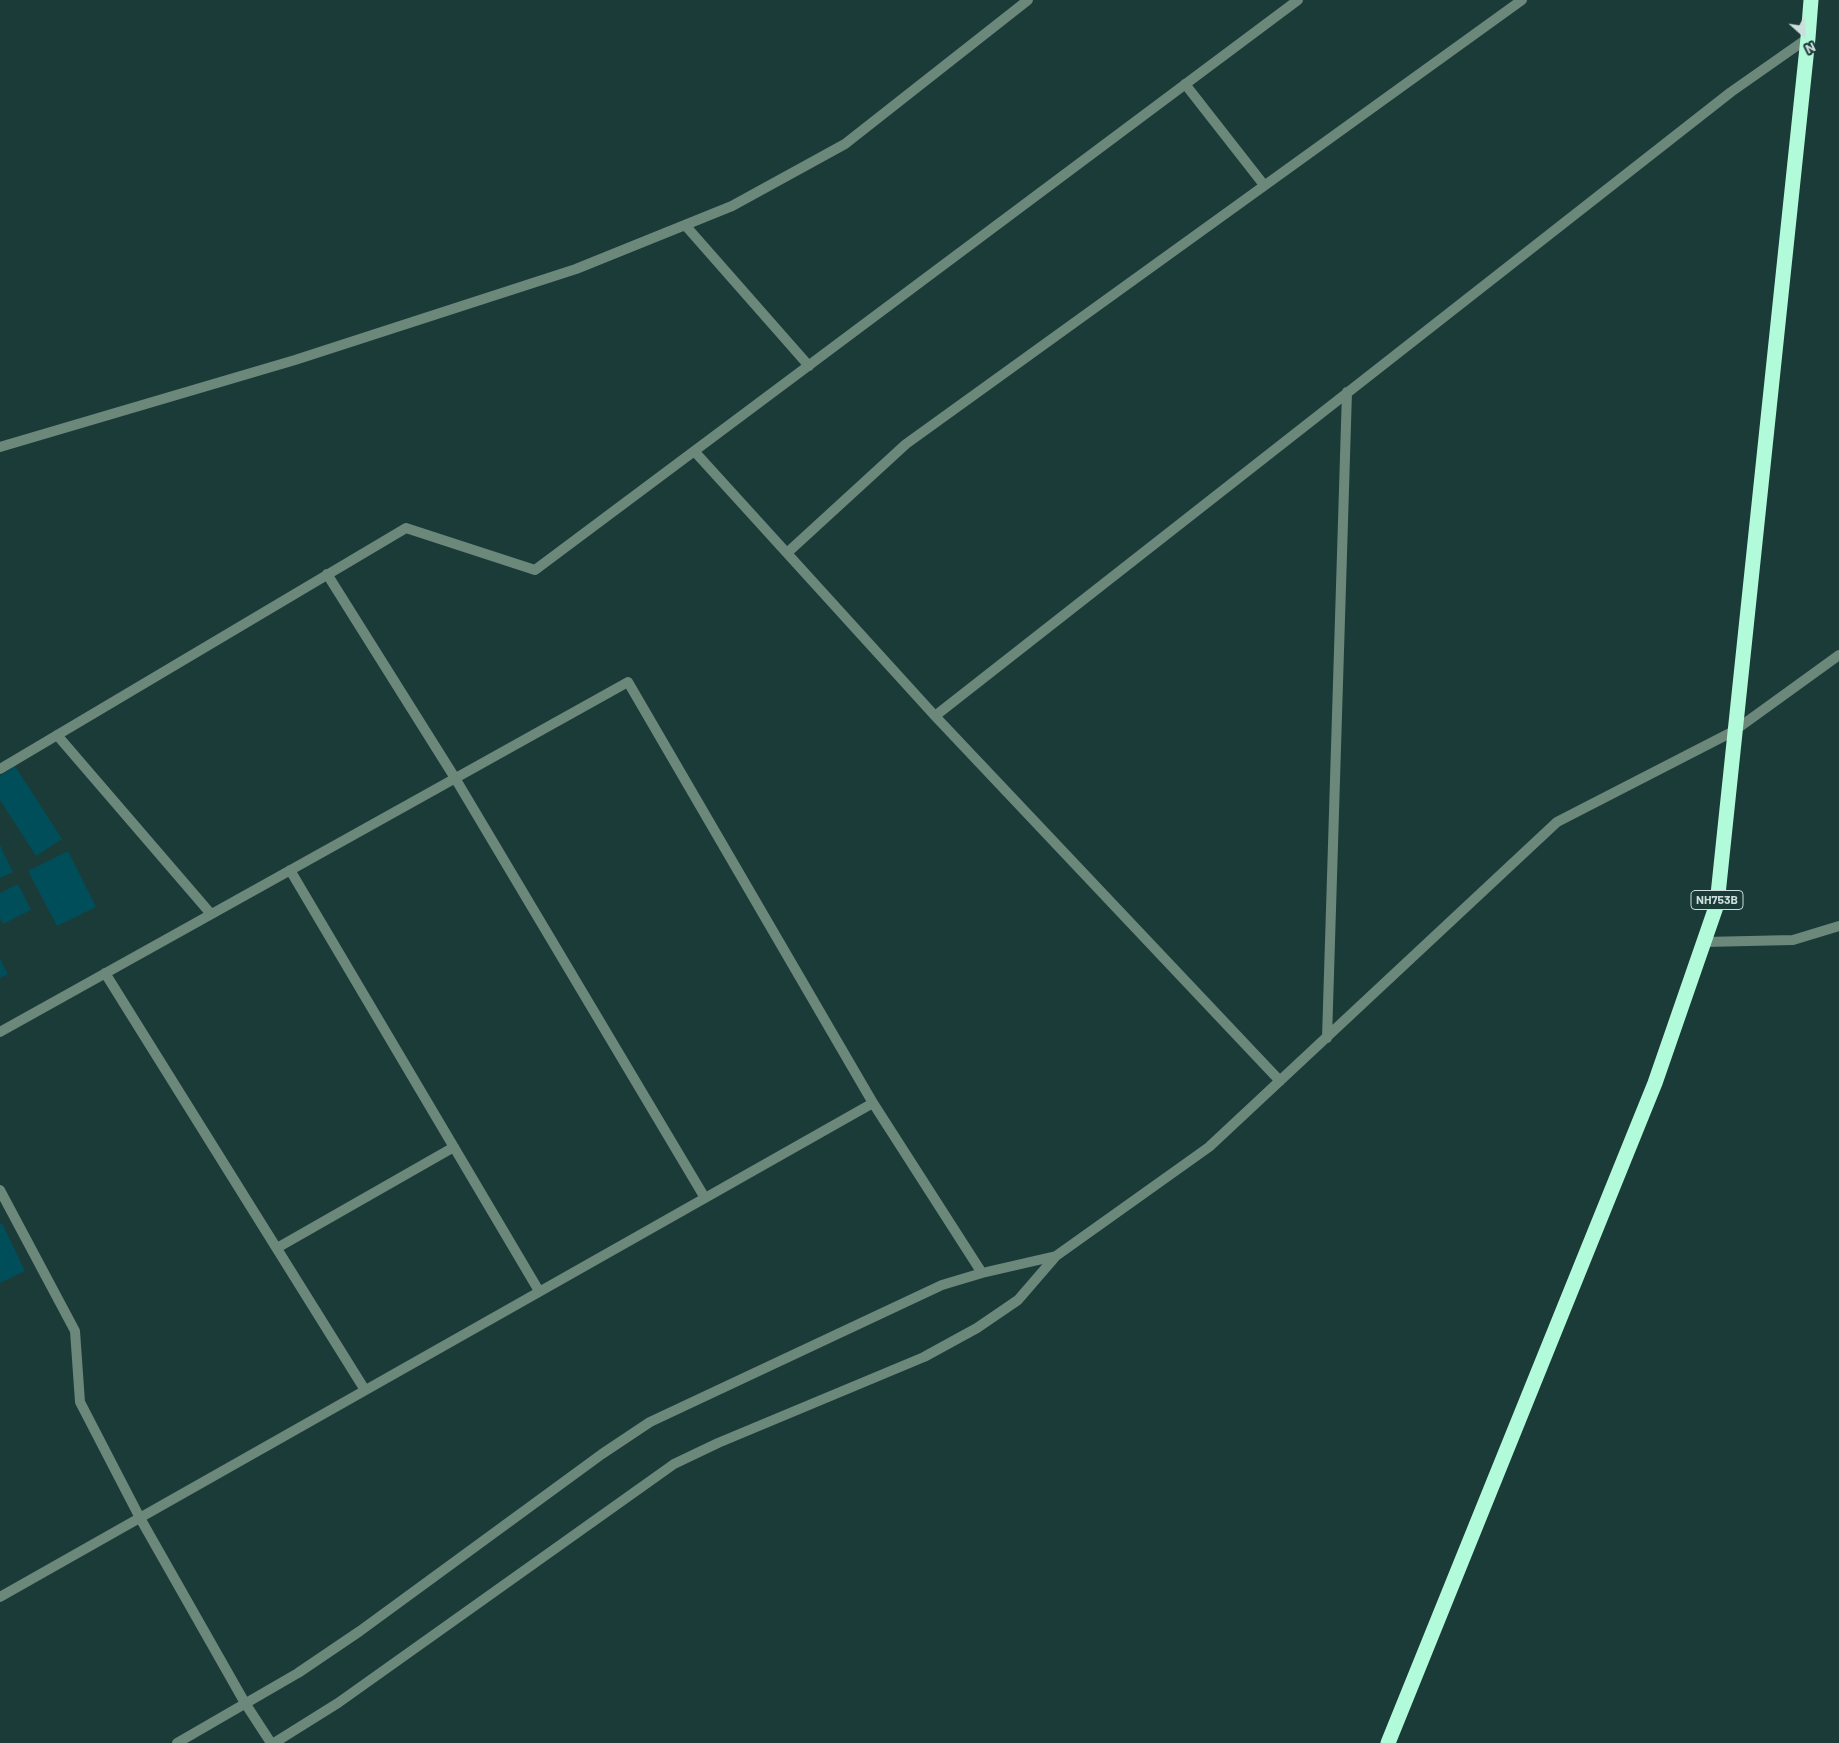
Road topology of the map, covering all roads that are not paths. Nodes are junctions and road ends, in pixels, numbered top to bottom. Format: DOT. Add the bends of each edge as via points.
graph roads {
  1 [pos="1028,0"];
  2 [pos="1298,0"];
  3 [pos="1522,0"];
  4 [pos="1811,0"];
  5 [pos="1808,38"];
  6 [pos="1185,84"];
  7 [pos="1264,185"];
  8 [pos="685,225"];
  9 [pos="809,366"];
  10 [pos="1347,392"];
  11 [pos="0,447"];
  12 [pos="695,452"];
  13 [pos="787,553"];
  14 [pos="327,574"];
  15 [pos="1839,655"];
  16 [pos="935,716"];
  17 [pos="1734,731"];
  18 [pos="57,735"];
  19 [pos="0,769"];
  20 [pos="456,778"];
  21 [pos="290,870"];
  22 [pos="211,914"];
  23 [pos="1839,926"];
  24 [pos="1704,942"];
  25 [pos="105,973"];
  26 [pos="0,1032"];
  27 [pos="1327,1038"];
  28 [pos="1280,1081"];
  29 [pos="873,1102"];
  30 [pos="454,1147"];
  31 [pos="0,1190"];
  32 [pos="705,1198"];
  33 [pos="277,1248"];
  34 [pos="1056,1256"];
  35 [pos="982,1273"];
  36 [pos="539,1291"];
  37 [pos="364,1390"];
  38 [pos="140,1518"];
  39 [pos="0,1597"];
  40 [pos="245,1704"];
  41 [pos="177,1743"];
  42 [pos="273,1743"];
  43 [pos="1388,1743"];
  1 -- 8 [label="street" via="845,144 732,206"];
  2 -- 6 [label="street"];
  3 -- 7 [label="street"];
  4 -- 5 [label="highway, NH753B"];
  5 -- 10 [label="street" via="1731,92"];
  5 -- 17 [label="highway, NH753B"];
  6 -- 7 [label="street"];
  6 -- 9 [label="street"];
  7 -- 13 [label="street" via="906,444"];
  8 -- 9 [label="street"];
  8 -- 11 [label="street" via="576,269 295,360"];
  9 -- 12 [label="street"];
  10 -- 16 [label="street"];
  10 -- 27 [label="street"];
  12 -- 13 [label="street"];
  12 -- 14 [label="street" via="535,570 406,528"];
  13 -- 16 [label="street"];
  14 -- 18 [label="street"];
  14 -- 20 [label="street"];
  15 -- 17 [label="street"];
  16 -- 28 [label="street"];
  17 -- 24 [label="highway, NH753B" via="1717,904"];
  17 -- 27 [label="street" via="1557,822"];
  18 -- 19 [label="street"];
  18 -- 22 [label="street"];
  20 -- 21 [label="street"];
  20 -- 29 [label="street" via="628,682"];
  20 -- 32 [label="street"];
  21 -- 22 [label="street"];
  21 -- 30 [label="street"];
  22 -- 25 [label="street"];
  23 -- 24 [label="street" via="1793,940"];
  24 -- 43 [label="highway, NH753B" via="1655,1083"];
  25 -- 26 [label="street"];
  25 -- 33 [label="street"];
  27 -- 28 [label="street"];
  28 -- 34 [label="street" via="1208,1147"];
  29 -- 32 [label="street"];
  29 -- 35 [label="street"];
  30 -- 33 [label="street"];
  30 -- 36 [label="street"];
  31 -- 38 [label="street" via="75,1331 80,1402"];
  32 -- 36 [label="street"];
  33 -- 37 [label="street"];
  34 -- 35 [label="street"];
  34 -- 42 [label="street" via="1018,1300 977,1328 924,1357 674,1464 338,1703"];
  35 -- 40 [label="street" via="942,1285 650,1422 360,1631"];
  36 -- 37 [label="street"];
  37 -- 38 [label="street"];
  38 -- 39 [label="street"];
  38 -- 40 [label="street"];
  40 -- 41 [label="street"];
  40 -- 42 [label="street"];
}
